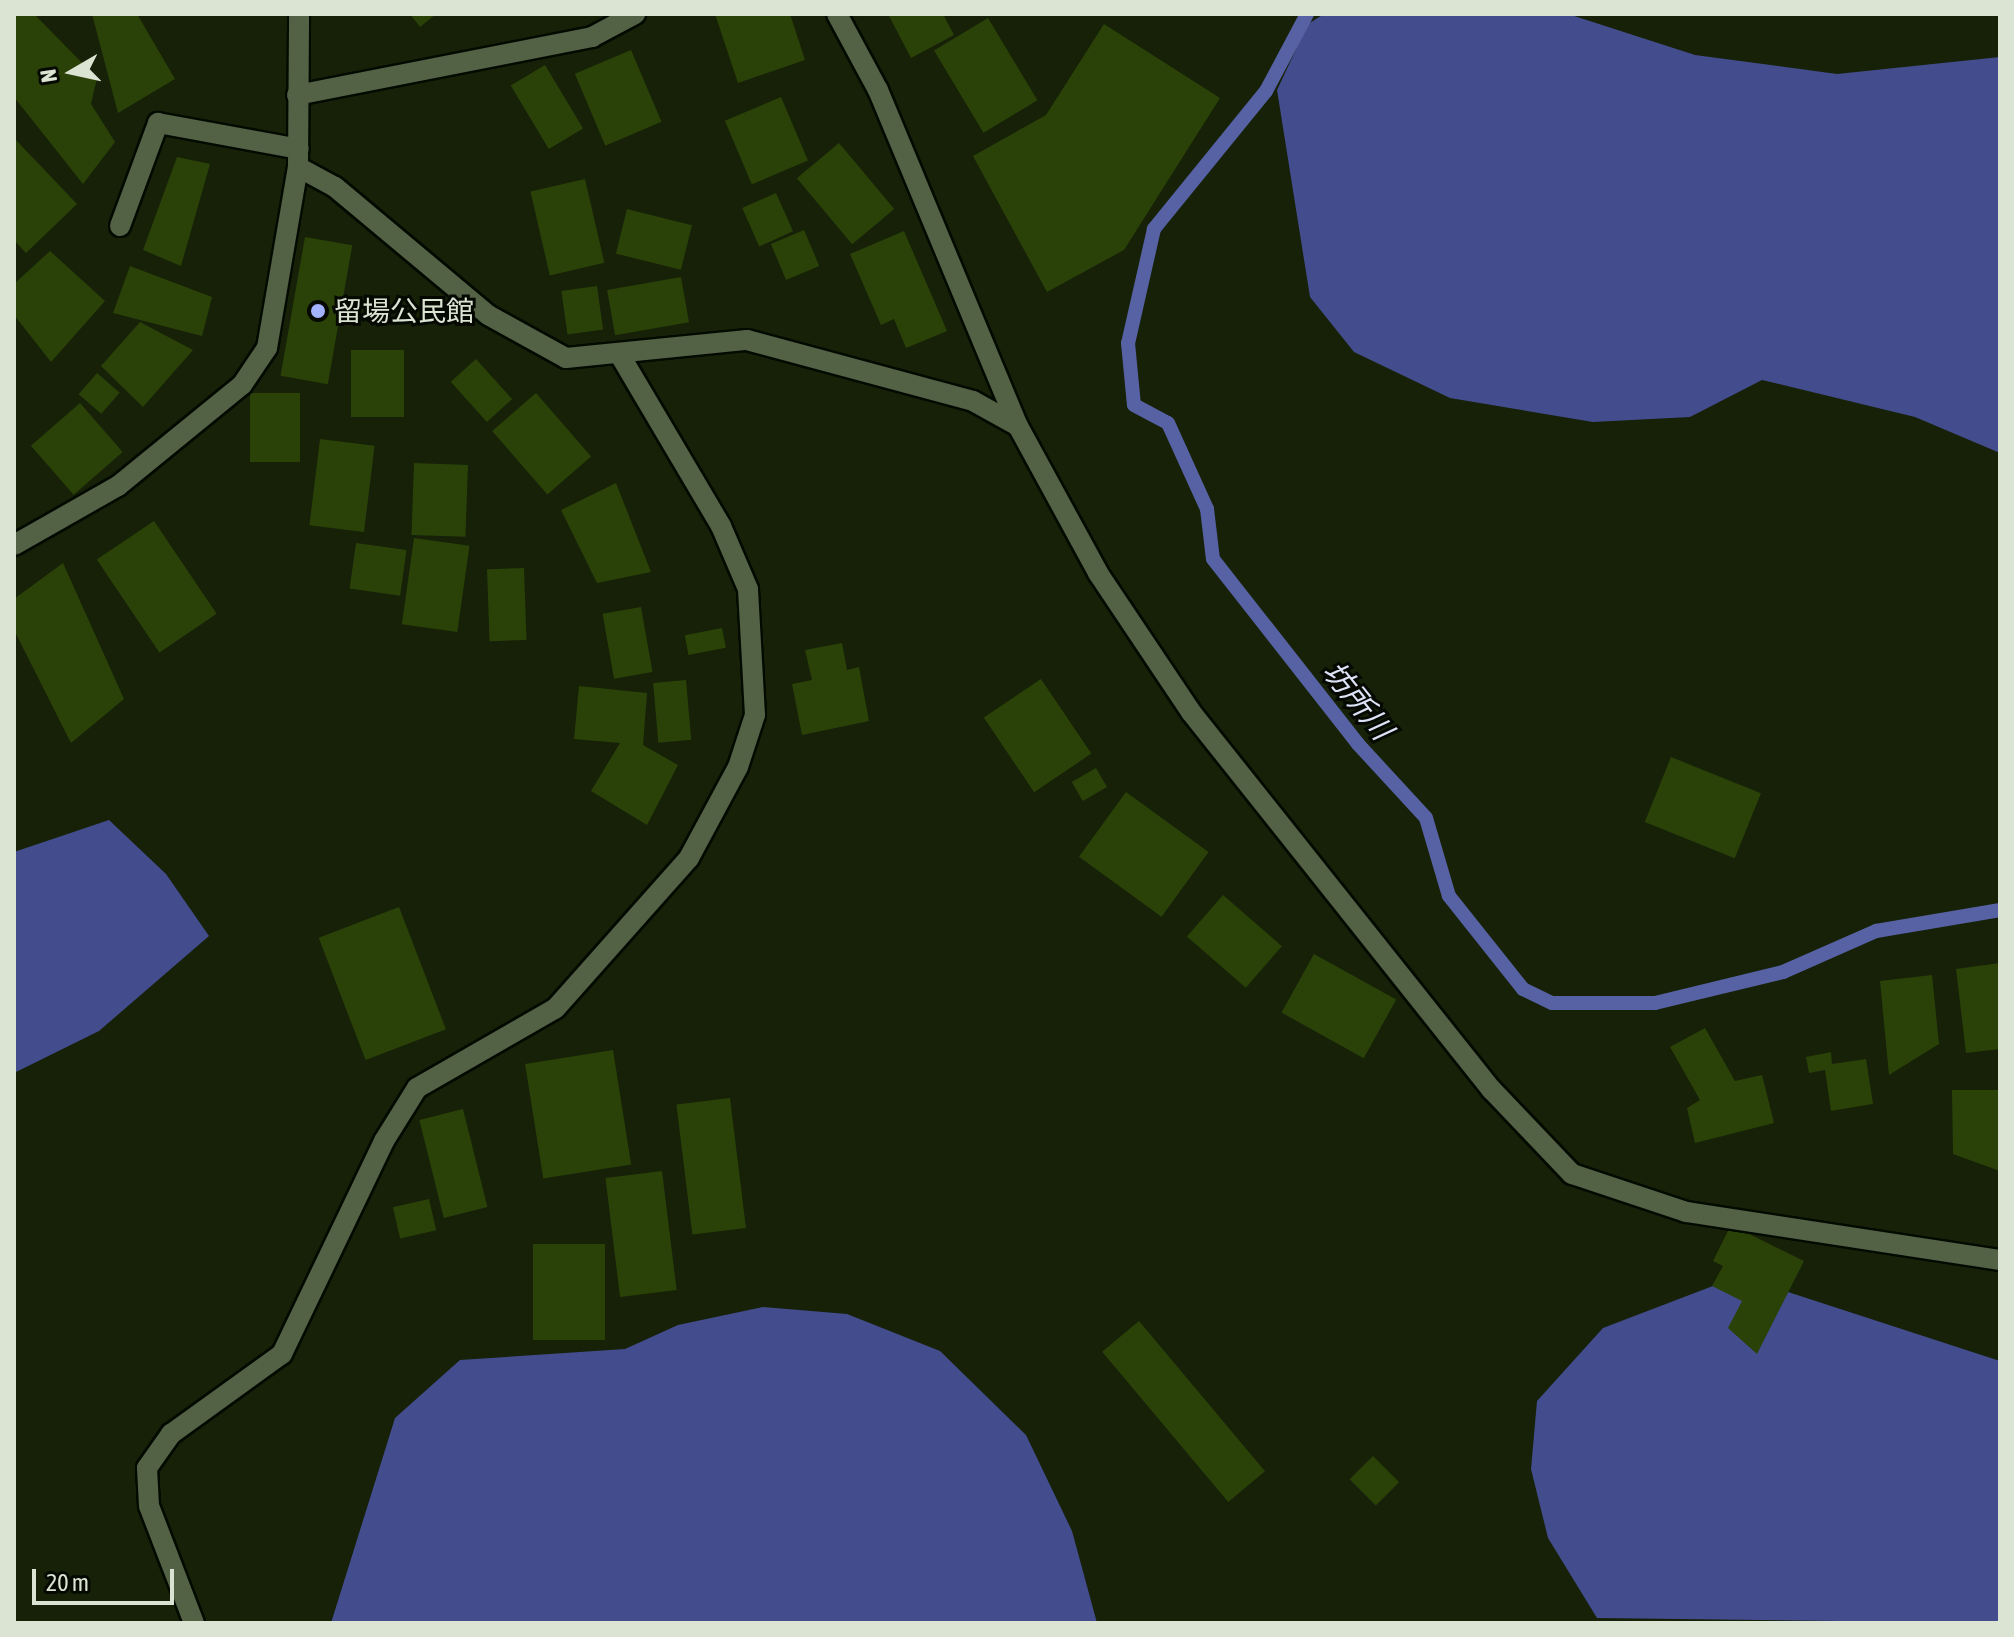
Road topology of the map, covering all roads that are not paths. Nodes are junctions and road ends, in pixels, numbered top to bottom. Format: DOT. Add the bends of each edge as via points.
graph roads {
  1 [pos="299,14"];
  2 [pos="635,14"];
  3 [pos="837,14"];
  4 [pos="297,95"];
  5 [pos="298,158"];
  6 [pos="120,226"];
  7 [pos="621,357"];
  8 [pos="1018,426"];
  9 [pos="14,545"];
  10 [pos="2000,1260"];
  11 [pos="194,1623"];
  1 -- 4 [label="street"];
  2 -- 4 [label="street" via="592,37"];
  3 -- 8 [label="street" via="878,90"];
  4 -- 5 [label="street"];
  5 -- 6 [label="street" via="158,123"];
  5 -- 7 [label="street" via="488,315 535,346 566,358"];
  5 -- 9 [label="street" via="278,312 267,348 242,385 118,486"];
  7 -- 8 [label="street" via="747,340 973,401"];
  7 -- 11 [label="street" via="721,526 748,589 755,715 743,754 689,858 556,1008 417,1088 282,1354 171,1434 147,1468 149,1506"];
  8 -- 10 [label="street" via="1098,573 1191,712 1492,1090 1572,1174 1686,1212"];
}
